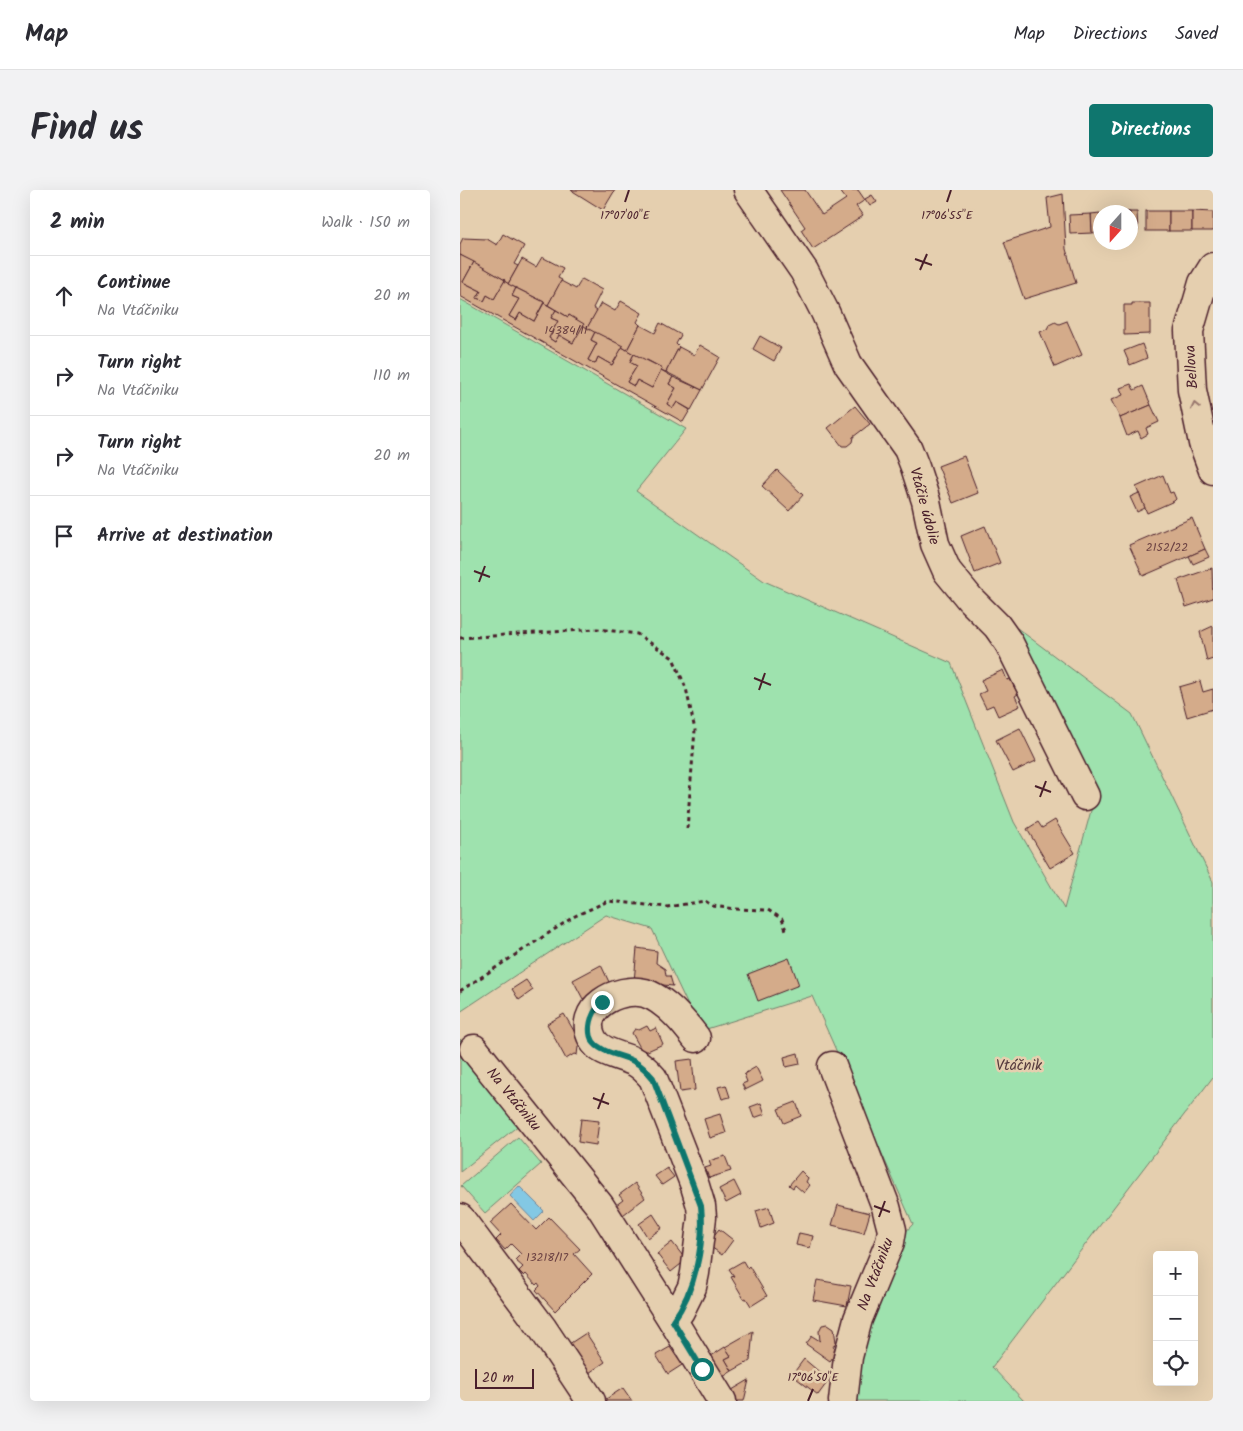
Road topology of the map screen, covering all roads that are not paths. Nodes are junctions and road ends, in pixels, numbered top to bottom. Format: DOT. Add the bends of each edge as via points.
graph roads {
  1 [pos="748,190"];
  2 [pos="1213,267"];
  3 [pos="1213,470"];
  4 [pos="1085,796"];
  5 [pos="696,1038"];
  6 [pos="474,1049"];
  7 [pos="832,1066"];
  8 [pos="460,1218"];
  9 [pos="673,1321"];
  10 [pos="591,1401"];
  11 [pos="722,1401"];
  12 [pos="843,1401"];
  1 -- 4 [label="street, Vtáčie údolie" via="804,271 848,364 908,449 943,563 962,590 1009,643"];
  3 -- 2 [label="street, Bellova, one-way" via="1203,443 1192,390 1188,331 1204,283"];
  5 -- 9 [label="street" via="686,1024 656,998 637,991 623,992 602,1002 590,1019 589,1031 599,1048 635,1062 653,1078 701,1206 702,1225 694,1280"];
  6 -- 9 [label="street, Na Vtáčniku" via="600,1206"];
  7 -- 12 [label="street, Na Vtáčniku" via="892,1230 858,1319 848,1357"];
  8 -- 10 [label="street" via="543,1329"];
  9 -- 11 [label="street, Na Vtáčniku"];
}
